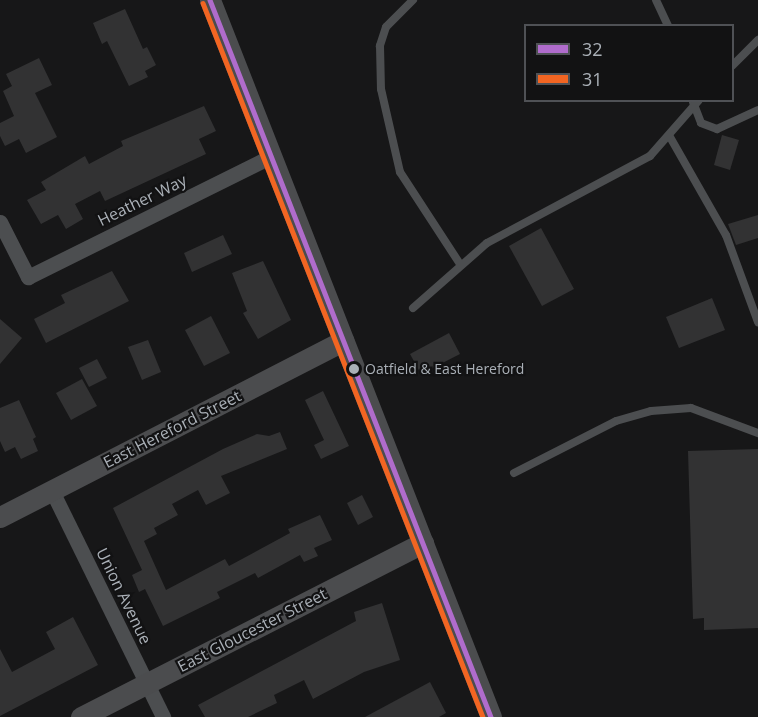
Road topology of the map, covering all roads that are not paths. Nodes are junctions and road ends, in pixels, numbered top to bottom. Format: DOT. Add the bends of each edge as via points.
graph roads {
  1 [pos="210,0"];
  2 [pos="413,0"];
  3 [pos="656,0"];
  4 [pos="667,24"];
  5 [pos="758,40"];
  6 [pos="734,64"];
  7 [pos="695,102"];
  8 [pos="758,110"];
  9 [pos="670,137"];
  10 [pos="272,156"];
  11 [pos="0,222"];
  12 [pos="460,264"];
  13 [pos="413,308"];
  14 [pos="758,322"];
  15 [pos="344,341"];
  16 [pos="758,433"];
  17 [pos="514,473"];
  18 [pos="52,491"];
  19 [pos="0,517"];
  20 [pos="423,543"];
  21 [pos="147,683"];
  22 [pos="81,717"];
  23 [pos="163,717"];
  24 [pos="491,717"];
  1 -- 10 [label="main road"];
  2 -- 12 [label="lane" via="386,27 380,46 381,89 400,172"];
  3 -- 4 [label="lane"];
  5 -- 6 [label="lane"];
  7 -- 8 [label="lane" via="701,123 717,129"];
  7 -- 9 [label="lane"];
  9 -- 12 [label="lane" via="650,156 487,243"];
  9 -- 14 [label="lane" via="726,235"];
  10 -- 11 [label="street, Heather Way" via="27,277"];
  10 -- 15 [label="main road"];
  12 -- 13 [label="lane"];
  15 -- 18 [label="main road, East Hereford Street"];
  15 -- 20 [label="main road"];
  16 -- 17 [label="lane" via="691,408 651,411 616,421"];
  18 -- 19 [label="main road, East Hereford Street"];
  18 -- 21 [label="street, Union Avenue"];
  20 -- 21 [label="main road, East Gloucester Street"];
  20 -- 24 [label="main road"];
  21 -- 22 [label="main road, East Gloucester Street"];
  21 -- 23 [label="street, Union Avenue"];
}
